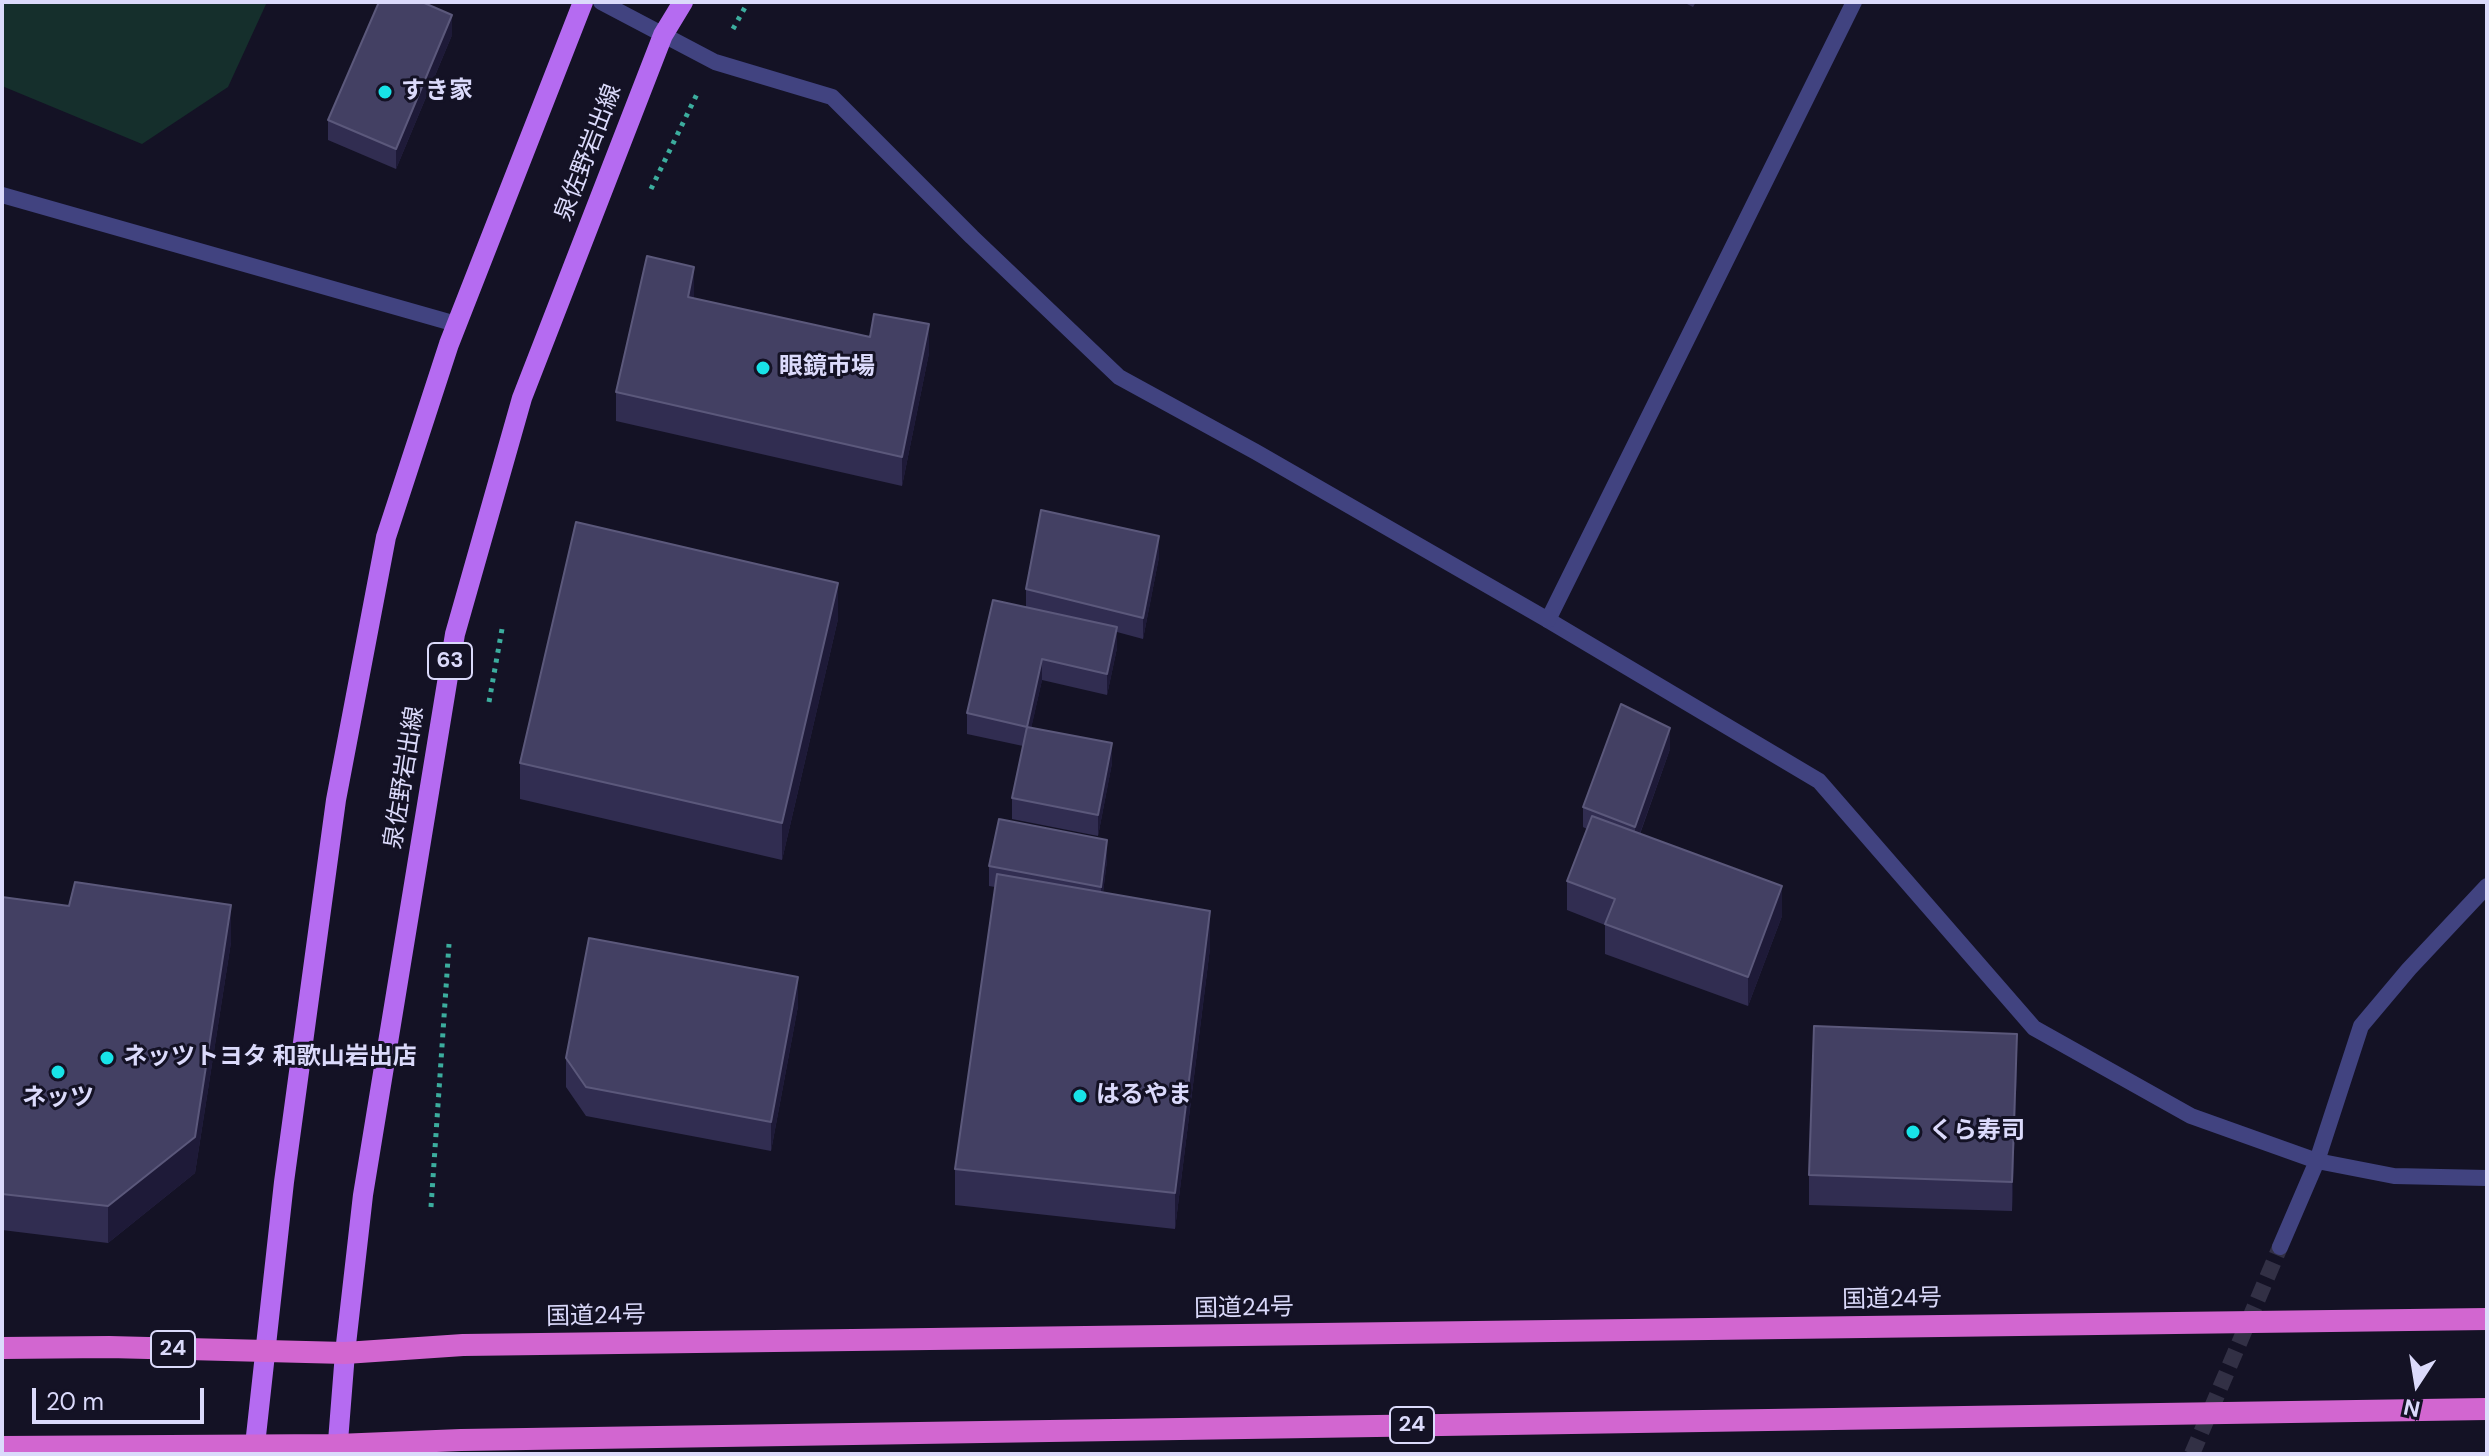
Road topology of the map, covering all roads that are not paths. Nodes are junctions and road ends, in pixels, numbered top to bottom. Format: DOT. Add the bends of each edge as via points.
graph roads {
  1 [pos="583,2"];
  2 [pos="601,2"];
  3 [pos="683,2"];
  4 [pos="1854,2"];
  5 [pos="663,35"];
  6 [pos="2,195"];
  7 [pos="456,324"];
  8 [pos="1548,620"];
  9 [pos="2487,886"];
  10 [pos="2317,1161"];
  11 [pos="2487,1178"];
  12 [pos="2280,1247"];
  13 [pos="2487,1319"];
  14 [pos="2,1348"];
  15 [pos="265,1351"];
  16 [pos="345,1353"];
  17 [pos="2487,1409"];
  18 [pos="2,1447"];
  19 [pos="255,1450"];
  20 [pos="337,1450"];
  1 -- 7 [label="main road"];
  2 -- 5 [label="street"];
  3 -- 5 [label="main road, 泉佐野岩出線 / 63"];
  4 -- 8 [label="street"];
  5 -- 8 [label="street" via="715,62 832,97 1119,377"];
  5 -- 16 [label="main road, 泉佐野岩出線 / 63" via="522,398 455,634 363,1195"];
  6 -- 7 [label="street"];
  7 -- 15 [label="main road" via="386,537 336,800"];
  8 -- 10 [label="street" via="1819,781 2034,1028 2191,1116"];
  9 -- 10 [label="street" via="2361,1026"];
  10 -- 11 [label="street" via="2394,1176"];
  10 -- 12 [label="street"];
  13 -- 16 [label="highway, 国道24号 / 24" via="463,1345"];
  14 -- 15 [label="highway, 国道24号 / 24"];
  15 -- 16 [label="highway, 国道24号 / 24"];
  15 -- 19 [label="main road"];
  16 -- 20 [label="main road, 泉佐野岩出線 / 63"];
  17 -- 20 [label="highway, 24" via="461,1440"];
  18 -- 19 [label="highway, 24"];
  19 -- 20 [label="highway, 24"];
}
